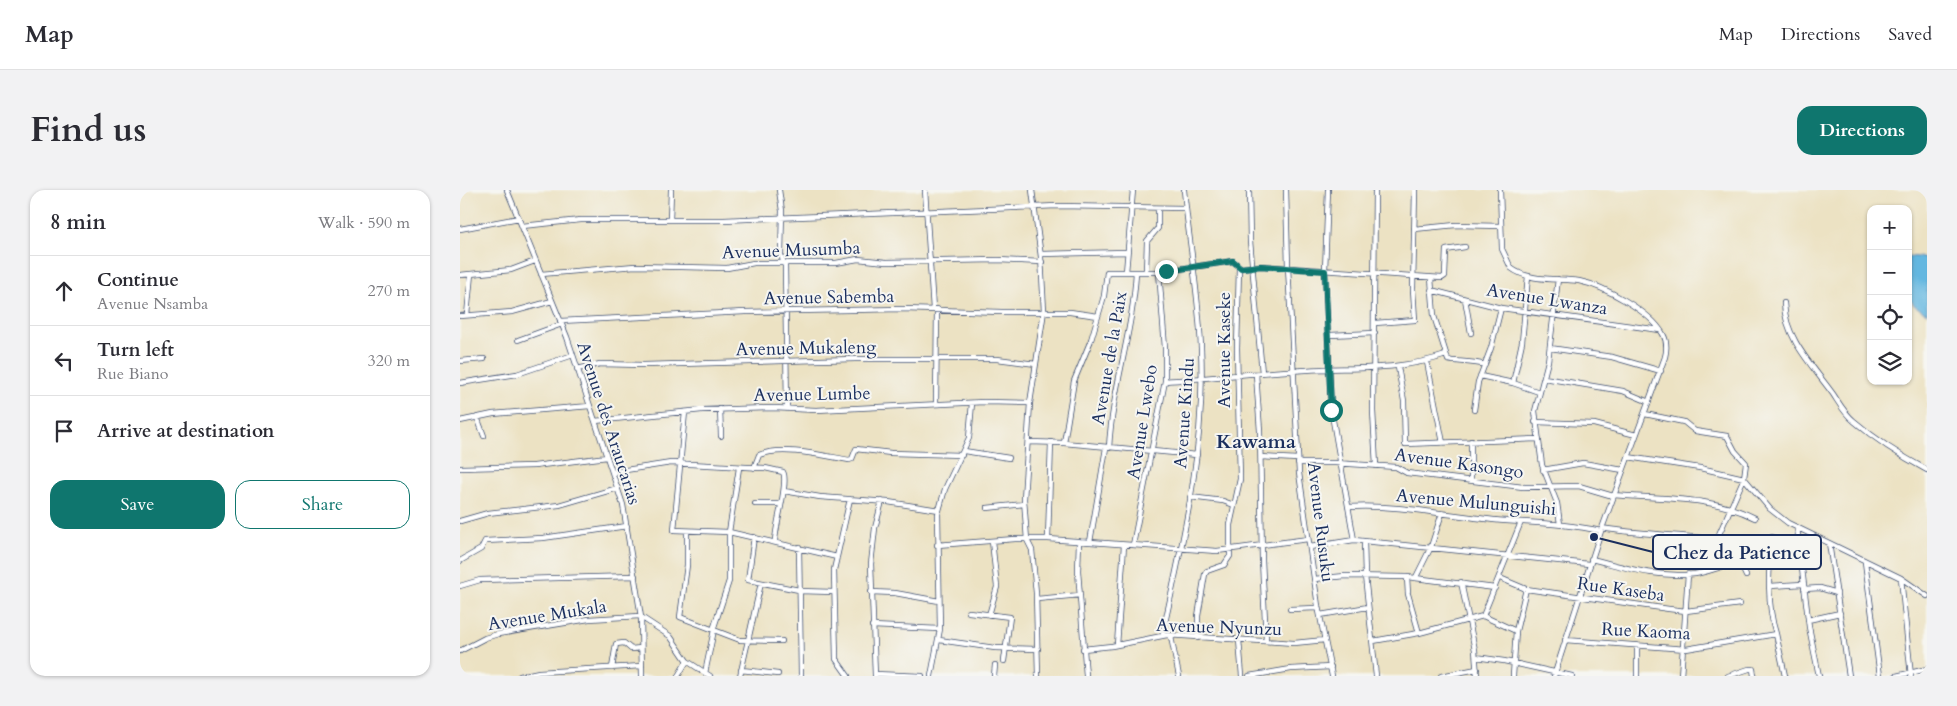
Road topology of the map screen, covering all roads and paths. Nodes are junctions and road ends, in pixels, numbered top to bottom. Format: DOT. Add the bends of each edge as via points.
graph roads {
  1 [pos="507,190"];
  2 [pos="671,190"];
  3 [pos="779,190"];
  4 [pos="925,190"];
  5 [pos="1032,190"];
  6 [pos="1133,190"];
  7 [pos="1184,190"];
  8 [pos="1249,190"];
  9 [pos="1286,190"];
  10 [pos="1328,190"];
  11 [pos="1375,190"];
  12 [pos="1415,190"];
  13 [pos="1500,190"];
  14 [pos="1034,207"];
  15 [pos="1132,208"];
  16 [pos="1158,208"];
  17 [pos="1186,208"];
  18 [pos="926,213"];
  19 [pos="782,216"];
  20 [pos="519,218"];
  21 [pos="670,220"];
  22 [pos="522,226"];
  23 [pos="1501,226"];
  24 [pos="460,229"];
  25 [pos="1414,229"];
  26 [pos="1465,247"];
  27 [pos="1127,252"];
  28 [pos="1041,254"];
  29 [pos="535,261"];
  30 [pos="931,261"];
  31 [pos="1042,262"];
  32 [pos="783,263"];
  33 [pos="1252,266"];
  34 [pos="1239,267"];
  35 [pos="1288,267"];
  36 [pos="1193,268"];
  37 [pos="1325,271"];
  38 [pos="1126,272"];
  39 [pos="1136,272"];
  40 [pos="1146,272"];
  41 [pos="1159,272"];
  42 [pos="1374,273"];
  43 [pos="472,274"];
  44 [pos="541,274"];
  45 [pos="460,275"];
  46 [pos="1528,276"];
  47 [pos="1414,277"];
  48 [pos="1431,278"];
  49 [pos="1558,279"];
  50 [pos="1431,290"];
  51 [pos="1465,299"];
  52 [pos="552,301"];
  53 [pos="1784,303"];
  54 [pos="1501,308"];
  55 [pos="935,309"];
  56 [pos="1044,311"];
  57 [pos="786,312"];
  58 [pos="1526,312"];
  59 [pos="467,315"];
  60 [pos="1554,315"];
  61 [pos="460,316"];
  62 [pos="1098,316"];
  63 [pos="561,323"];
  64 [pos="1375,323"];
  65 [pos="1660,330"];
  66 [pos="1375,333"];
  67 [pos="1471,333"];
  68 [pos="1330,335"];
  69 [pos="518,340"];
  70 [pos="1550,348"];
  71 [pos="573,355"];
  72 [pos="1446,355"];
  73 [pos="484,359"];
  74 [pos="937,360"];
  75 [pos="460,361"];
  76 [pos="788,362"];
  77 [pos="1427,362"];
  78 [pos="1036,364"];
  79 [pos="1485,365"];
  80 [pos="1398,367"];
  81 [pos="1375,368"];
  82 [pos="577,369"];
  83 [pos="1330,369"];
  84 [pos="1294,371"];
  85 [pos="1660,371"];
  86 [pos="1262,373"];
  87 [pos="1256,374"];
  88 [pos="1237,376"];
  89 [pos="1480,376"];
  90 [pos="1544,378"];
  91 [pos="1202,379"];
  92 [pos="1165,381"];
  93 [pos="1513,383"];
  94 [pos="460,384"];
  95 [pos="1539,392"];
  96 [pos="1649,402"];
  97 [pos="972,403"];
  98 [pos="1030,403"];
  99 [pos="936,404"];
  100 [pos="590,406"];
  101 [pos="720,409"];
  102 [pos="788,409"];
  103 [pos="1474,410"];
  104 [pos="686,412"];
  105 [pos="1645,414"];
  106 [pos="477,417"];
  107 [pos="460,421"];
  108 [pos="595,421"];
  109 [pos="1535,422"];
  110 [pos="1636,435"];
  111 [pos="484,436"];
  112 [pos="721,436"];
  113 [pos="1536,439"];
  114 [pos="1471,441"];
  115 [pos="1029,442"];
  116 [pos="1051,442"];
  117 [pos="1064,443"];
  118 [pos="1443,443"];
  119 [pos="1107,448"];
  120 [pos="1152,451"];
  121 [pos="963,453"];
  122 [pos="1197,455"];
  123 [pos="607,457"];
  124 [pos="1261,457"];
  125 [pos="1009,458"];
  126 [pos="1628,458"];
  127 [pos="1298,461"];
  128 [pos="681,463"];
  129 [pos="1340,463"];
  130 [pos="1376,466"];
  131 [pos="460,468"];
  132 [pos="739,468"];
  133 [pos="754,468"];
  134 [pos="1543,470"];
  135 [pos="1623,470"];
  136 [pos="1927,470"];
  137 [pos="613,472"];
  138 [pos="1744,478"];
  139 [pos="1472,480"];
  140 [pos="1549,487"];
  141 [pos="618,488"];
  142 [pos="784,491"];
  143 [pos="1614,495"];
  144 [pos="1190,497"];
  145 [pos="850,499"];
  146 [pos="882,501"];
  147 [pos="755,504"];
  148 [pos="781,504"];
  149 [pos="1024,504"];
  150 [pos="1234,506"];
  151 [pos="1348,507"];
  152 [pos="988,508"];
  153 [pos="1730,508"];
  154 [pos="939,510"];
  155 [pos="1442,513"];
  156 [pos="1755,518"];
  157 [pos="460,521"];
  158 [pos="1521,522"];
  159 [pos="1560,524"];
  160 [pos="627,526"];
  161 [pos="1797,527"];
  162 [pos="1602,529"];
  163 [pos="687,531"];
  164 [pos="729,532"];
  165 [pos="754,537"];
  166 [pos="1772,537"];
  167 [pos="1048,539"];
  168 [pos="1308,539"];
  169 [pos="1027,540"];
  170 [pos="1354,540"];
  171 [pos="992,541"];
  172 [pos="1079,541"];
  173 [pos="1364,541"];
  174 [pos="1716,541"];
  175 [pos="775,542"];
  176 [pos="1090,542"];
  177 [pos="1829,543"];
  178 [pos="937,545"];
  179 [pos="1124,545"];
  180 [pos="1133,545"];
  181 [pos="799,546"];
  182 [pos="1262,547"];
  183 [pos="1430,547"];
  184 [pos="1310,548"];
  185 [pos="1180,549"];
  186 [pos="1229,551"];
  187 [pos="1769,554"];
  188 [pos="1509,555"];
  189 [pos="837,557"];
  190 [pos="460,561"];
  191 [pos="1590,561"];
  192 [pos="1865,562"];
  193 [pos="1717,568"];
  194 [pos="1688,574"];
  195 [pos="635,576"];
  196 [pos="1364,576"];
  197 [pos="1746,576"];
  198 [pos="1407,577"];
  199 [pos="1416,577"];
  200 [pos="1500,578"];
  201 [pos="1901,578"];
  202 [pos="1314,579"];
  203 [pos="1461,582"];
  204 [pos="761,583"];
  205 [pos="460,586"];
  206 [pos="1770,586"];
  207 [pos="1803,586"];
  208 [pos="1495,588"];
  209 [pos="1526,589"];
  210 [pos="799,591"];
  211 [pos="834,592"];
  212 [pos="871,592"];
  213 [pos="1837,593"];
  214 [pos="1080,596"];
  215 [pos="1927,596"];
  216 [pos="1579,598"];
  217 [pos="1037,599"];
  218 [pos="939,601"];
  219 [pos="1740,604"];
  220 [pos="1318,608"];
  221 [pos="1368,608"];
  222 [pos="1290,609"];
  223 [pos="1686,611"];
  224 [pos="969,612"];
  225 [pos="1840,613"];
  226 [pos="989,615"];
  227 [pos="1320,615"];
  228 [pos="1483,616"];
  229 [pos="641,617"];
  230 [pos="1469,618"];
  231 [pos="1808,620"];
  232 [pos="872,626"];
  233 [pos="940,629"];
  234 [pos="714,630"];
  235 [pos="1516,631"];
  236 [pos="1419,633"];
  237 [pos="1776,634"];
  238 [pos="1162,636"];
  239 [pos="1171,637"];
  240 [pos="1198,638"];
  241 [pos="782,640"];
  242 [pos="939,640"];
  243 [pos="1239,640"];
  244 [pos="1326,640"];
  245 [pos="1565,640"];
  246 [pos="748,641"];
  247 [pos="1266,641"];
  248 [pos="1372,641"];
  249 [pos="1117,645"];
  250 [pos="1638,645"];
  251 [pos="641,648"];
  252 [pos="1006,648"];
  253 [pos="1682,648"];
  254 [pos="1038,649"];
  255 [pos="1083,649"];
  256 [pos="460,651"];
  257 [pos="1476,657"];
  258 [pos="687,661"];
  259 [pos="1004,662"];
  260 [pos="1514,663"];
  261 [pos="995,665"];
  262 [pos="642,666"];
  263 [pos="1331,667"];
  264 [pos="612,668"];
  265 [pos="1477,669"];
  266 [pos="1927,669"];
  267 [pos="741,670"];
  268 [pos="705,673"];
  269 [pos="778,674"];
  270 [pos="1554,674"];
  271 [pos="1910,674"];
  272 [pos="875,675"];
  273 [pos="520,676"];
  274 [pos="642,676"];
  275 [pos="678,676"];
  276 [pos="710,676"];
  277 [pos="740,676"];
  278 [pos="801,676"];
  279 [pos="848,676"];
  280 [pos="922,676"];
  281 [pos="931,676"];
  282 [pos="994,676"];
  283 [pos="1038,676"];
  284 [pos="1086,676"];
  285 [pos="1179,676"];
  286 [pos="1242,676"];
  287 [pos="1249,676"];
  288 [pos="1332,676"];
  289 [pos="1376,676"];
  290 [pos="1441,676"];
  291 [pos="1477,676"];
  292 [pos="1513,676"];
  293 [pos="1572,676"];
  294 [pos="1637,676"];
  295 [pos="1681,676"];
  296 [pos="1728,676"];
  297 [pos="1754,676"];
  298 [pos="1785,676"];
  299 [pos="1819,676"];
  300 [pos="1850,676"];
  301 [pos="1880,676"];
  302 [pos="1896,676"];
  1 -- 20 [label="street, Avenue des Araucarias"];
  2 -- 21 [label="street"];
  3 -- 19 [label="street"];
  4 -- 18 [label="street"];
  5 -- 14 [label="street"];
  6 -- 15 [label="street, Avenue de la Paix"];
  7 -- 17 [label="street, Avenue Kindu"];
  8 -- 33 [label="street"];
  9 -- 35 [label="street, Avenue Rusuku"];
  10 -- 37 [label="street"];
  11 -- 42 [label="street"];
  12 -- 25 [label="street"];
  13 -- 23 [label="street"];
  14 -- 15 [label="street"];
  14 -- 18 [label="street"];
  14 -- 28 [label="street"];
  15 -- 16 [label="street"];
  15 -- 27 [label="street, Avenue de la Paix"];
  16 -- 17 [label="street"];
  16 -- 40 [label="street" via="1158,228 1147,241"];
  17 -- 36 [label="street, Avenue Kindu"];
  18 -- 19 [label="street"];
  18 -- 30 [label="street"];
  19 -- 21 [label="street"];
  19 -- 32 [label="street" via="780,248"];
  20 -- 22 [label="street, Avenue des Araucarias"];
  20 -- 24 [label="street"];
  21 -- 22 [label="street" via="567,221"];
  22 -- 29 [label="street, Avenue des Araucarias"];
  23 -- 25 [label="street" via="1456,225"];
  23 -- 46 [label="street" via="1502,249 1507,264 1514,271"];
  25 -- 47 [label="street"];
  26 -- 48 [label="street" via="1446,250 1445,275 1443,278"];
  27 -- 28 [label="street"];
  27 -- 38 [label="street, Avenue de la Paix"];
  28 -- 31 [label="street"];
  29 -- 43 [label="street" via="511,270"];
  29 -- 44 [label="street, Avenue des Araucarias"];
  30 -- 31 [label="street, Avenue Musumba"];
  30 -- 32 [label="street, Avenue Musumba" via="858,259 836,263"];
  30 -- 55 [label="street"];
  31 -- 56 [label="street"];
  32 -- 44 [label="street, Avenue Musumba" via="727,268 635,266"];
  32 -- 57 [label="street"];
  33 -- 34 [label="street"];
  33 -- 35 [label="street"];
  33 -- 86 [label="street"];
  34 -- 36 [label="street" via="1233,261"];
  34 -- 88 [label="street, Avenue Kaseke"];
  35 -- 37 [label="street"];
  35 -- 84 [label="street, Avenue Rusuku"];
  36 -- 41 [label="street"];
  36 -- 91 [label="street, Avenue Kindu" via="1202,348"];
  37 -- 42 [label="street"];
  37 -- 68 [label="street"];
  38 -- 39 [label="street"];
  38 -- 62 [label="street" via="1109,271 1106,274"];
  39 -- 40 [label="street"];
  39 -- 119 [label="street, Avenue de la Paix"];
  40 -- 41 [label="street"];
  41 -- 92 [label="street, Avenue Lwebo"];
  42 -- 47 [label="street"];
  42 -- 64 [label="street"];
  43 -- 45 [label="street"];
  43 -- 59 [label="street"];
  44 -- 52 [label="street, Avenue des Araucarias"];
  46 -- 49 [label="street"];
  46 -- 58 [label="street"];
  47 -- 48 [label="street"];
  47 -- 64 [label="street" via="1414,321"];
  48 -- 50 [label="street"];
  49 -- 60 [label="street"];
  49 -- 65 [label="street" via="1585,283 1602,290 1642,312"];
  50 -- 51 [label="street, Avenue Lwanza"];
  50 -- 72 [label="street" via="1435,322"];
  51 -- 54 [label="street, Avenue Lwanza"];
  51 -- 67 [label="street"];
  52 -- 59 [label="street" via="512,312"];
  52 -- 63 [label="street, Avenue des Araucarias"];
  53 -- 136 [label="street" via="1796,342 1845,412 1884,445"];
  54 -- 58 [label="street, Avenue Lwanza"];
  54 -- 79 [label="street"];
  55 -- 56 [label="street, Avenue Sabemba"];
  55 -- 57 [label="street, Avenue Sabemba"];
  55 -- 74 [label="street"];
  56 -- 62 [label="street, Avenue Sabemba"];
  56 -- 78 [label="street"];
  57 -- 63 [label="street, Avenue Sabemba"];
  57 -- 76 [label="street"];
  58 -- 60 [label="street, Avenue Lwanza"];
  58 -- 93 [label="street"];
  59 -- 61 [label="street"];
  60 -- 65 [label="street, Avenue Lwanza"];
  60 -- 70 [label="street"];
  62 -- 117 [label="street" via="1074,380"];
  63 -- 69 [label="street, Avenue Sabemba"];
  63 -- 71 [label="street, Avenue des Araucarias"];
  64 -- 66 [label="street"];
  65 -- 85 [label="street" via="1666,347"];
  66 -- 68 [label="street"];
  66 -- 81 [label="street"];
  68 -- 83 [label="street"];
  70 -- 85 [label="street" via="1612,357"];
  70 -- 90 [label="street"];
  71 -- 82 [label="street, Avenue des Araucarias"];
  71 -- 94 [label="street" via="517,374"];
  72 -- 77 [label="street"];
  72 -- 79 [label="street" via="1451,362 1468,360"];
  73 -- 75 [label="street"];
  74 -- 76 [label="street, Avenue Mukaleng"];
  74 -- 78 [label="street, Avenue Mukaleng" via="1007,360"];
  74 -- 99 [label="street"];
  76 -- 82 [label="street, Avenue Mukaleng" via="600,364"];
  76 -- 102 [label="street"];
  77 -- 80 [label="street"];
  77 -- 118 [label="street"];
  78 -- 98 [label="street"];
  79 -- 89 [label="street"];
  80 -- 81 [label="street"];
  80 -- 118 [label="street" via="1404,401 1405,444"];
  81 -- 83 [label="street"];
  81 -- 130 [label="street"];
  82 -- 100 [label="street, Avenue des Araucarias"];
  83 -- 84 [label="street"];
  83 -- 129 [label="street" via="1331,410"];
  84 -- 86 [label="street"];
  84 -- 127 [label="street, Avenue Rusuku"];
  85 -- 96 [label="street"];
  86 -- 87 [label="street"];
  87 -- 88 [label="street"];
  87 -- 124 [label="street"];
  88 -- 91 [label="street"];
  88 -- 150 [label="street, Avenue Kaseke" via="1241,466"];
  89 -- 93 [label="street"];
  89 -- 103 [label="street"];
  90 -- 95 [label="street"];
  90 -- 96 [label="street" via="1623,391"];
  91 -- 92 [label="street"];
  91 -- 122 [label="street, Avenue Kindu"];
  92 -- 120 [label="street, Avenue Lwebo"];
  93 -- 95 [label="street"];
  95 -- 109 [label="street"];
  96 -- 105 [label="street"];
  97 -- 98 [label="street, Avenue Lumbe"];
  97 -- 99 [label="street, Avenue Lumbe"];
  97 -- 121 [label="street" via="971,430"];
  98 -- 115 [label="street"];
  99 -- 102 [label="street, Avenue Lumbe"];
  100 -- 106 [label="street"];
  100 -- 108 [label="street, Avenue des Araucarias"];
  101 -- 102 [label="street, Avenue Lumbe"];
  101 -- 104 [label="street, Avenue Lumbe"];
  101 -- 112 [label="street"];
  104 -- 108 [label="street, Avenue Lumbe"];
  104 -- 128 [label="street"];
  105 -- 110 [label="street"];
  105 -- 138 [label="street" via="1684,422 1694,431 1727,436 1746,463"];
  106 -- 107 [label="street"];
  106 -- 111 [label="street"];
  108 -- 123 [label="street, Avenue des Araucarias"];
  109 -- 110 [label="street" via="1594,424"];
  109 -- 113 [label="street"];
  110 -- 126 [label="street"];
  113 -- 114 [label="street"];
  113 -- 134 [label="street"];
  114 -- 118 [label="street"];
  114 -- 139 [label="street"];
  115 -- 116 [label="street"];
  115 -- 149 [label="street"];
  116 -- 117 [label="street"];
  116 -- 167 [label="street"];
  117 -- 119 [label="street"];
  119 -- 120 [label="street"];
  119 -- 176 [label="street, Avenue de la Paix"];
  120 -- 122 [label="street"];
  120 -- 180 [label="street, Avenue Lwebo"];
  121 -- 125 [label="street"];
  121 -- 133 [label="street" via="856,450 849,460 805,452 784,452 759,455"];
  121 -- 154 [label="street"];
  122 -- 144 [label="street, Avenue Kindu"];
  123 -- 131 [label="street" via="542,466"];
  123 -- 137 [label="street, Avenue des Araucarias"];
  124 -- 127 [label="street, Avenue Kasongo"];
  124 -- 182 [label="street"];
  126 -- 135 [label="street"];
  126 -- 138 [label="street"];
  127 -- 129 [label="street, Avenue Kasongo"];
  127 -- 168 [label="street, Avenue Rusuku"];
  128 -- 132 [label="street"];
  128 -- 137 [label="street"];
  128 -- 163 [label="street" via="673,528 678,532"];
  129 -- 130 [label="street, Avenue Kasongo"];
  129 -- 151 [label="street"];
  130 -- 139 [label="street, Avenue Kasongo"];
  132 -- 133 [label="street"];
  132 -- 164 [label="street"];
  133 -- 142 [label="street" via="783,472"];
  134 -- 135 [label="street" via="1583,463"];
  134 -- 140 [label="street"];
  135 -- 143 [label="street"];
  137 -- 141 [label="street, Avenue des Araucarias"];
  138 -- 153 [label="street"];
  138 -- 161 [label="street" via="1770,509"];
  139 -- 140 [label="street, Avenue Kasongo"];
  140 -- 143 [label="street, Avenue Kasongo" via="1579,486"];
  140 -- 159 [label="street" via="1557,503"];
  141 -- 157 [label="street" via="559,505 488,513"];
  141 -- 160 [label="street, Avenue des Araucarias"];
  142 -- 145 [label="street"];
  142 -- 148 [label="street"];
  143 -- 153 [label="street, Avenue Kasongo" via="1677,499"];
  143 -- 162 [label="street"];
  144 -- 150 [label="street" via="1223,501"];
  144 -- 185 [label="street, Avenue Kindu"];
  145 -- 146 [label="street"];
  145 -- 189 [label="street"];
  146 -- 154 [label="street"];
  146 -- 212 [label="street" via="872,551"];
  147 -- 148 [label="street"];
  148 -- 175 [label="street"];
  149 -- 152 [label="street"];
  149 -- 169 [label="street"];
  150 -- 186 [label="street, Avenue Kaseke"];
  151 -- 155 [label="street, Avenue Mulunguishi"];
  151 -- 170 [label="street"];
  153 -- 156 [label="street, Avenue Kasongo"];
  153 -- 174 [label="street"];
  154 -- 178 [label="street"];
  155 -- 158 [label="street, Avenue Mulunguishi"];
  155 -- 183 [label="street"];
  158 -- 159 [label="street, Avenue Mulunguishi"];
  158 -- 188 [label="street"];
  159 -- 162 [label="street, Avenue Mulunguishi"];
  160 -- 190 [label="street" via="538,539 484,541 481,550"];
  160 -- 195 [label="street, Avenue des Araucarias"];
  161 -- 177 [label="street"];
  161 -- 207 [label="street"];
  162 -- 174 [label="street, Avenue Mulunguishi"];
  162 -- 191 [label="street"];
  163 -- 164 [label="street"];
  163 -- 234 [label="street" via="687,565 680,616"];
  164 -- 165 [label="street"];
  164 -- 234 [label="street" via="729,581"];
  165 -- 175 [label="street"];
  165 -- 204 [label="street" via="748,578"];
  166 -- 187 [label="street"];
  167 -- 169 [label="street"];
  167 -- 172 [label="street"];
  168 -- 182 [label="street"];
  168 -- 184 [label="street, Avenue Rusuku"];
  169 -- 171 [label="street"];
  169 -- 217 [label="street" via="1032,550"];
  170 -- 173 [label="street"];
  170 -- 184 [label="street"];
  171 -- 178 [label="street"];
  171 -- 226 [label="street" via="997,586"];
  172 -- 176 [label="street"];
  172 -- 214 [label="street"];
  173 -- 183 [label="street"];
  173 -- 196 [label="street"];
  174 -- 187 [label="street, Avenue Mulunguishi" via="1746,545"];
  174 -- 193 [label="street"];
  175 -- 181 [label="street"];
  176 -- 179 [label="street"];
  177 -- 192 [label="street"];
  177 -- 213 [label="street"];
  178 -- 218 [label="street"];
  179 -- 180 [label="street"];
  179 -- 249 [label="street"];
  180 -- 185 [label="street"];
  181 -- 189 [label="street"];
  181 -- 210 [label="street"];
  182 -- 186 [label="street"];
  182 -- 247 [label="street"];
  183 -- 188 [label="street"];
  183 -- 199 [label="street"];
  184 -- 202 [label="street, Avenue Rusuku"];
  185 -- 186 [label="street"];
  185 -- 238 [label="street, Avenue Kindu"];
  186 -- 240 [label="street" via="1228,562 1204,574"];
  187 -- 206 [label="street"];
  188 -- 191 [label="street"];
  188 -- 200 [label="street"];
  189 -- 211 [label="street"];
  191 -- 194 [label="street" via="1641,573"];
  191 -- 216 [label="street"];
  192 -- 201 [label="street"];
  192 -- 301 [label="street"];
  193 -- 194 [label="street"];
  193 -- 197 [label="street" via="1741,563"];
  194 -- 223 [label="street"];
  195 -- 205 [label="street" via="480,580"];
  195 -- 229 [label="street, Avenue des Araucarias"];
  196 -- 198 [label="street"];
  196 -- 202 [label="street"];
  196 -- 221 [label="street"];
  198 -- 199 [label="street"];
  198 -- 236 [label="street" via="1408,594"];
  199 -- 203 [label="street"];
  200 -- 208 [label="street"];
  200 -- 209 [label="street, Rue Kaseba"];
  201 -- 215 [label="street"];
  201 -- 271 [label="street"];
  202 -- 220 [label="street, Avenue Rusuku"];
  203 -- 208 [label="street"];
  203 -- 230 [label="street"];
  204 -- 210 [label="street"];
  204 -- 246 [label="street"];
  206 -- 207 [label="street"];
  206 -- 237 [label="street"];
  207 -- 213 [label="street"];
  207 -- 231 [label="street"];
  208 -- 228 [label="street"];
  209 -- 216 [label="street, Rue Kaseba"];
  209 -- 235 [label="street"];
  210 -- 211 [label="street"];
  210 -- 278 [label="street"];
  211 -- 279 [label="street" via="836,659"];
  212 -- 218 [label="street"];
  212 -- 232 [label="street"];
  213 -- 225 [label="street"];
  214 -- 217 [label="street"];
  214 -- 255 [label="street"];
  216 -- 223 [label="street, Rue Kaseba"];
  216 -- 245 [label="street"];
  217 -- 254 [label="street"];
  218 -- 233 [label="street"];
  219 -- 223 [label="street, Rue Kaseba"];
  220 -- 222 [label="street"];
  220 -- 227 [label="street, Avenue Rusuku"];
  221 -- 227 [label="street"];
  221 -- 248 [label="street"];
  223 -- 253 [label="street"];
  224 -- 226 [label="street"];
  225 -- 231 [label="street"];
  225 -- 300 [label="street"];
  226 -- 252 [label="street" via="1010,618"];
  227 -- 244 [label="street, Avenue Rusuku"];
  228 -- 230 [label="street"];
  228 -- 235 [label="street"];
  229 -- 251 [label="street, Avenue des Araucarias"];
  229 -- 256 [label="street, Avenue Mukala" via="589,619 498,634"];
  229 -- 258 [label="street" via="673,639"];
  230 -- 236 [label="street"];
  230 -- 257 [label="street"];
  231 -- 299 [label="street"];
  232 -- 233 [label="street"];
  232 -- 272 [label="street"];
  233 -- 242 [label="street"];
  234 -- 246 [label="street"];
  234 -- 268 [label="street"];
  235 -- 260 [label="street"];
  236 -- 248 [label="street"];
  237 -- 253 [label="street, Rue Kaoma" via="1699,648"];
  237 -- 298 [label="street"];
  238 -- 239 [label="street, Avenue Nyunzu"];
  238 -- 249 [label="street, Avenue Nyunzu"];
  239 -- 240 [label="street, Avenue Nyunzu"];
  239 -- 285 [label="street"];
  240 -- 243 [label="street, Avenue Nyunzu"];
  241 -- 246 [label="street"];
  242 -- 252 [label="street"];
  242 -- 281 [label="street"];
  243 -- 247 [label="street, Avenue Nyunzu"];
  243 -- 286 [label="street"];
  244 -- 247 [label="street, Avenue Nyunzu" via="1300,644"];
  244 -- 263 [label="street, Avenue Rusuku"];
  245 -- 250 [label="street, Rue Kaoma"];
  245 -- 270 [label="street"];
  246 -- 267 [label="street"];
  248 -- 289 [label="street"];
  249 -- 255 [label="street, Avenue Nyunzu"];
  250 -- 253 [label="street, Rue Kaoma"];
  250 -- 294 [label="street"];
  251 -- 262 [label="street, Avenue des Araucarias"];
  251 -- 264 [label="street" via="631,649 624,643 616,644"];
  252 -- 254 [label="street"];
  252 -- 259 [label="street"];
  253 -- 295 [label="street"];
  254 -- 283 [label="street"];
  255 -- 284 [label="street"];
  257 -- 260 [label="street"];
  257 -- 265 [label="street"];
  258 -- 268 [label="street"];
  258 -- 275 [label="street"];
  260 -- 270 [label="street"];
  260 -- 292 [label="street"];
  261 -- 282 [label="street"];
  262 -- 264 [label="street"];
  262 -- 274 [label="street, Avenue des Araucarias"];
  263 -- 287 [label="street"];
  263 -- 288 [label="street, Avenue Rusuku"];
  264 -- 273 [label="street"];
  265 -- 290 [label="street"];
  265 -- 291 [label="street"];
  266 -- 271 [label="street"];
  267 -- 269 [label="street"];
  267 -- 277 [label="street"];
  268 -- 276 [label="street"];
  270 -- 293 [label="street"];
  271 -- 302 [label="street"];
  272 -- 280 [label="street"];
  296 -- 297 [label="street" via="1750,669"];
}
